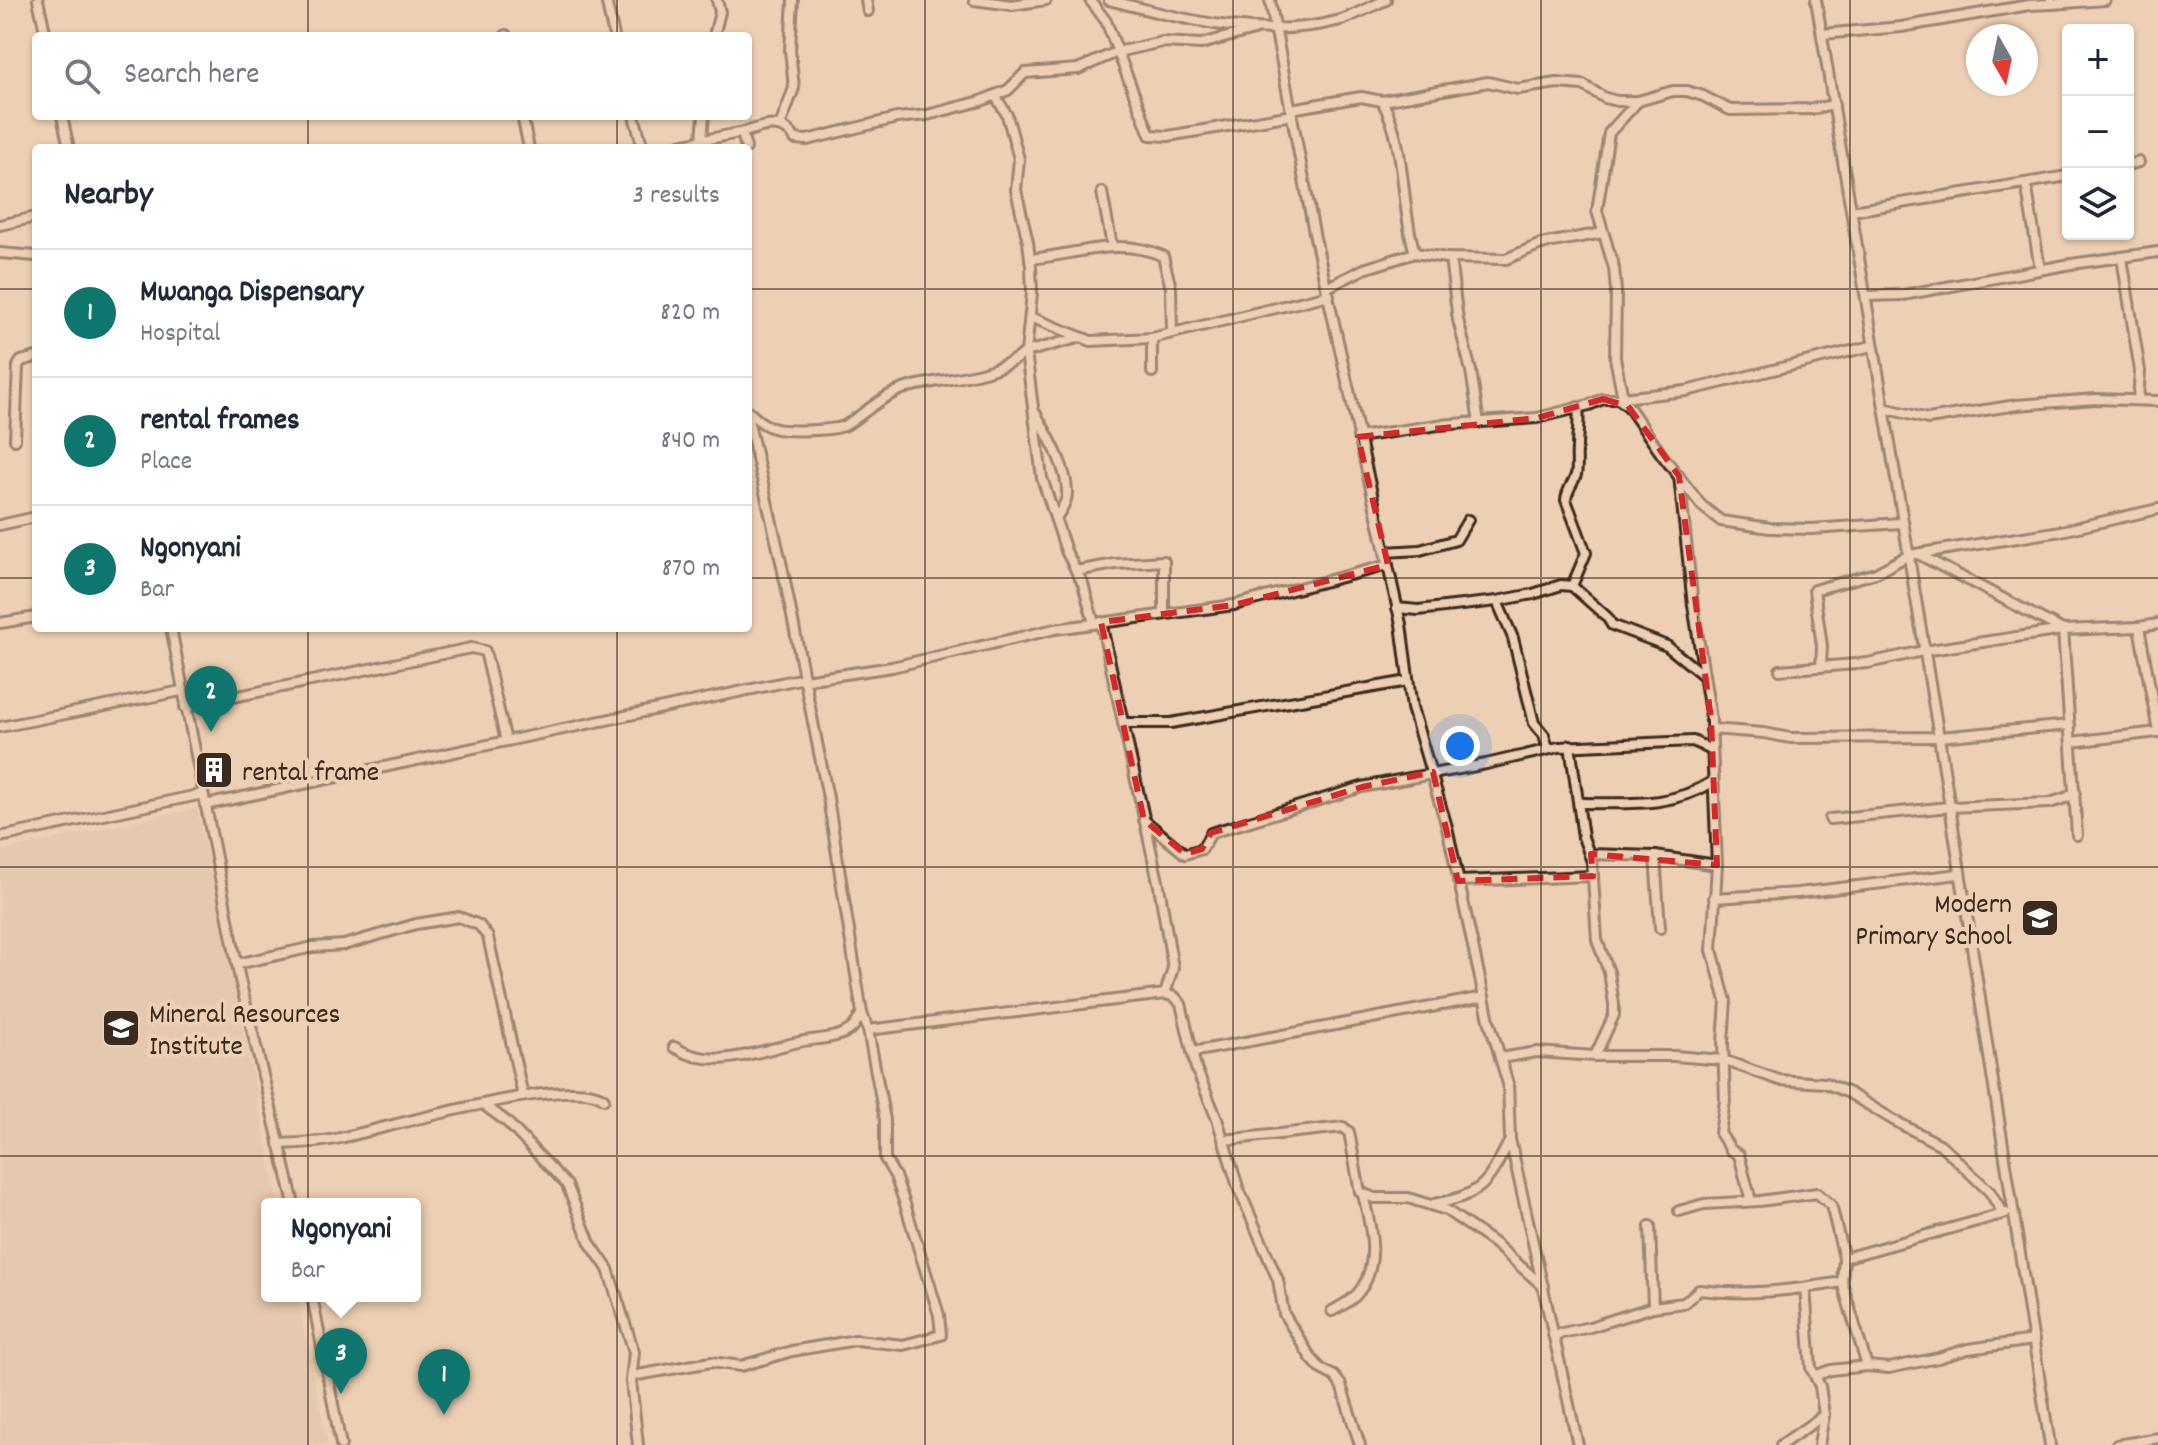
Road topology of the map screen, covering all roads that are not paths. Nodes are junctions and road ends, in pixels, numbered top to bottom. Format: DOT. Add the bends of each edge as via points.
graph roads {
  1 [pos="38,0"];
  2 [pos="606,0"];
  3 [pos="717,0"];
  4 [pos="793,0"];
  5 [pos="866,0"];
  6 [pos="974,0"];
  7 [pos="1046,0"];
  8 [pos="1090,0"];
  9 [pos="1109,0"];
  10 [pos="1270,0"];
  11 [pos="1386,0"];
  12 [pos="1816,0"];
  13 [pos="2105,0"];
  14 [pos="2052,2"];
  15 [pos="868,11"];
  16 [pos="1254,30"];
  17 [pos="1273,30"];
  18 [pos="45,32"];
  19 [pos="613,32"];
  20 [pos="715,32"];
  21 [pos="1822,34"];
  22 [pos="1117,52"];
  23 [pos="995,95"];
  24 [pos="1382,101"];
  25 [pos="1638,101"];
  26 [pos="1834,105"];
  27 [pos="1292,112"];
  28 [pos="63,120"];
  29 [pos="523,120"];
  30 [pos="635,120"];
  31 [pos="704,120"];
  32 [pos="780,126"];
  33 [pos="742,133"];
  34 [pos="702,138"];
  35 [pos="68,144"];
  36 [pos="528,144"];
  37 [pos="642,144"];
  38 [pos="690,144"];
  39 [pos="745,144"];
  40 [pos="2139,162"];
  41 [pos="2134,163"];
  42 [pos="2062,177"];
  43 [pos="2026,183"];
  44 [pos="1102,192"];
  45 [pos="1852,211"];
  46 [pos="32,218"];
  47 [pos="0,225"];
  48 [pos="1603,233"];
  49 [pos="1112,246"];
  50 [pos="2158,252"];
  51 [pos="0,253"];
  52 [pos="1415,253"];
  53 [pos="32,256"];
  54 [pos="1450,258"];
  55 [pos="2122,258"];
  56 [pos="1030,259"];
  57 [pos="2040,269"];
  58 [pos="1328,291"];
  59 [pos="1866,296"];
  60 [pos="1030,317"];
  61 [pos="1172,333"];
  62 [pos="1078,338"];
  63 [pos="1152,338"];
  64 [pos="1872,346"];
  65 [pos="1026,352"];
  66 [pos="32,358"];
  67 [pos="1152,372"];
  68 [pos="1623,400"];
  69 [pos="2138,400"];
  70 [pos="2158,401"];
  71 [pos="1578,407"];
  72 [pos="1884,408"];
  73 [pos="1034,410"];
  74 [pos="752,415"];
  75 [pos="1479,423"];
  76 [pos="1358,437"];
  77 [pos="752,438"];
  78 [pos="15,440"];
  79 [pos="1679,476"];
  80 [pos="1067,497"];
  81 [pos="1048,502"];
  82 [pos="2158,509"];
  83 [pos="32,518"];
  84 [pos="1056,518"];
  85 [pos="1468,520"];
  86 [pos="1901,523"];
  87 [pos="0,525"];
  88 [pos="1385,552"];
  89 [pos="1913,554"];
  90 [pos="1388,565"];
  91 [pos="1076,571"];
  92 [pos="1572,586"];
  93 [pos="1497,601"];
  94 [pos="1397,608"];
  95 [pos="1164,613"];
  96 [pos="32,618"];
  97 [pos="0,623"];
  98 [pos="1097,623"];
  99 [pos="2158,624"];
  100 [pos="2139,627"];
  101 [pos="2063,630"];
  102 [pos="172,632"];
  103 [pos="1923,651"];
  104 [pos="1821,667"];
  105 [pos="1780,670"];
  106 [pos="1704,676"];
  107 [pos="804,679"];
  108 [pos="1408,681"];
  109 [pos="181,691"];
  110 [pos="185,707"];
  111 [pos="1123,723"];
  112 [pos="2070,725"];
  113 [pos="0,727"];
  114 [pos="1711,729"];
  115 [pos="2158,731"];
  116 [pos="1939,737"];
  117 [pos="506,741"];
  118 [pos="2071,742"];
  119 [pos="1570,745"];
  120 [pos="1548,749"];
  121 [pos="1711,750"];
  122 [pos="1433,772"];
  123 [pos="1712,782"];
  124 [pos="2075,792"];
  125 [pos="203,794"];
  126 [pos="1579,803"];
  127 [pos="205,805"];
  128 [pos="1949,807"];
  129 [pos="1830,819"];
  130 [pos="1144,820"];
  131 [pos="2077,835"];
  132 [pos="0,837"];
  133 [pos="1589,854"];
  134 [pos="1655,856"];
  135 [pos="1717,865"];
  136 [pos="1959,874"];
  137 [pos="1593,876"];
  138 [pos="1458,881"];
  139 [pos="1714,898"];
  140 [pos="1660,928"];
  141 [pos="237,964"];
  142 [pos="1165,994"];
  143 [pos="1484,997"];
  144 [pos="862,1013"];
  145 [pos="868,1030"];
  146 [pos="674,1047"];
  147 [pos="1192,1052"];
  148 [pos="1595,1056"];
  149 [pos="1500,1058"];
  150 [pos="1723,1060"];
  151 [pos="523,1096"];
  152 [pos="604,1099"];
  153 [pos="484,1105"];
  154 [pos="1510,1139"];
  155 [pos="1224,1140"];
  156 [pos="279,1144"];
  157 [pos="1363,1195"];
  158 [pos="292,1198"];
  159 [pos="1751,1201"];
  160 [pos="1433,1204"];
  161 [pos="2015,1210"];
  162 [pos="1679,1211"];
  163 [pos="2003,1214"];
  164 [pos="1650,1226"];
  165 [pos="1844,1258"];
  166 [pos="1842,1282"];
  167 [pos="1544,1286"];
  168 [pos="1805,1288"];
  169 [pos="313,1302"];
  170 [pos="1653,1307"];
  171 [pos="1332,1311"];
  172 [pos="1553,1335"];
  173 [pos="2034,1340"];
  174 [pos="1867,1366"];
  175 [pos="1817,1375"];
  176 [pos="632,1376"];
  177 [pos="1824,1415"];
  178 [pos="2158,1438"];
  179 [pos="341,1445"];
  180 [pos="638,1445"];
  181 [pos="1360,1445"];
  182 [pos="1578,1445"];
  183 [pos="1781,1445"];
  184 [pos="1819,1445"];
  185 [pos="2050,1445"];
  186 [pos="2117,1445"];
  1 -- 18 [label="street"];
  2 -- 19 [label="street"];
  3 -- 20 [label="street"];
  4 -- 32 [label="street" via="794,88"];
  5 -- 15 [label="street"];
  6 -- 7 [label="street" via="1012,5"];
  8 -- 22 [label="street" via="1106,21"];
  9 -- 16 [label="street"];
  10 -- 17 [label="street"];
  11 -- 17 [label="street" via="1345,19"];
  12 -- 21 [label="street"];
  13 -- 14 [label="street"];
  14 -- 21 [label="street"];
  16 -- 17 [label="street"];
  16 -- 22 [label="street" via="1201,44 1162,42"];
  17 -- 27 [label="street"];
  21 -- 26 [label="street"];
  22 -- 23 [label="street" via="1078,69 1025,73"];
  22 -- 27 [label="street" via="1150,135"];
  23 -- 32 [label="street" via="807,140 795,139"];
  23 -- 56 [label="street" via="1007,115 1019,159 1016,190"];
  24 -- 25 [label="street" via="1488,82 1518,89 1566,83 1586,86 1610,100"];
  24 -- 27 [label="street" via="1361,97"];
  24 -- 52 [label="street" via="1398,154"];
  25 -- 26 [label="street" via="1683,91 1730,110"];
  25 -- 48 [label="street" via="1608,136 1597,211"];
  26 -- 45 [label="street"];
  27 -- 58 [label="street"];
  28 -- 35 [label="street"];
  29 -- 36 [label="street"];
  30 -- 37 [label="street"];
  31 -- 34 [label="street"];
  32 -- 33 [label="street"];
  33 -- 34 [label="street"];
  33 -- 39 [label="street"];
  34 -- 38 [label="street"];
  40 -- 41 [label="street"];
  42 -- 43 [label="street"];
  43 -- 45 [label="street"];
  43 -- 57 [label="street"];
  44 -- 49 [label="street"];
  45 -- 59 [label="street"];
  46 -- 47 [label="street"];
  48 -- 54 [label="street" via="1541,244 1506,259"];
  48 -- 68 [label="street" via="1612,256 1615,358"];
  49 -- 56 [label="street"];
  49 -- 61 [label="street" via="1143,246 1163,256 1171,288"];
  50 -- 55 [label="street"];
  51 -- 53 [label="street"];
  52 -- 54 [label="street"];
  52 -- 58 [label="street" via="1364,269"];
  54 -- 75 [label="street"];
  55 -- 57 [label="street"];
  55 -- 69 [label="street" via="2140,371"];
  56 -- 60 [label="street"];
  57 -- 59 [label="street" via="1903,295"];
  58 -- 61 [label="street"];
  58 -- 76 [label="street"];
  59 -- 64 [label="street"];
  60 -- 62 [label="street"];
  60 -- 65 [label="street"];
  61 -- 63 [label="street"];
  62 -- 63 [label="street"];
  62 -- 65 [label="street"];
  63 -- 67 [label="street"];
  64 -- 68 [label="street" via="1686,391"];
  64 -- 72 [label="street"];
  65 -- 73 [label="street"];
  65 -- 74 [label="street" via="1004,365 894,393 841,427 782,430"];
  66 -- 78 [label="street" via="18,366"];
  68 -- 71 [label="street" via="1603,399"];
  68 -- 79 [label="street"];
  69 -- 70 [label="street"];
  69 -- 72 [label="street" via="2017,405 1928,419"];
  71 -- 75 [label="street" via="1537,418"];
  71 -- 92 [label="street" via="1577,465 1566,500 1586,553"];
  72 -- 86 [label="street"];
  73 -- 80 [label="street" via="1053,445"];
  73 -- 81 [label="street"];
  75 -- 76 [label="street"];
  76 -- 88 [label="street"];
  77 -- 107 [label="street"];
  79 -- 86 [label="street" via="1712,515 1731,524 1812,529"];
  79 -- 106 [label="street"];
  80 -- 81 [label="street"];
  80 -- 84 [label="street"];
  81 -- 84 [label="street"];
  82 -- 89 [label="street" via="2061,531"];
  83 -- 87 [label="street"];
  84 -- 91 [label="street"];
  85 -- 88 [label="street" via="1456,540"];
  86 -- 89 [label="street"];
  88 -- 90 [label="street"];
  89 -- 101 [label="street"];
  89 -- 103 [label="street"];
  89 -- 104 [label="street" via="1876,573 1814,590"];
  90 -- 94 [label="street"];
  90 -- 95 [label="street" via="1234,605"];
  91 -- 95 [label="street" via="1164,561"];
  91 -- 98 [label="street"];
  92 -- 93 [label="street"];
  92 -- 106 [label="street" via="1612,625 1667,646"];
  93 -- 94 [label="street"];
  93 -- 120 [label="street" via="1513,638 1534,723"];
  94 -- 108 [label="street"];
  95 -- 98 [label="street"];
  96 -- 97 [label="street"];
  98 -- 107 [label="street" via="892,667"];
  98 -- 111 [label="street"];
  99 -- 100 [label="street"];
  100 -- 101 [label="street"];
  100 -- 115 [label="street"];
  101 -- 103 [label="street"];
  101 -- 112 [label="street"];
  102 -- 109 [label="street"];
  103 -- 104 [label="street"];
  103 -- 116 [label="street"];
  104 -- 105 [label="street"];
  106 -- 114 [label="street"];
  107 -- 117 [label="street"];
  107 -- 144 [label="street"];
  108 -- 111 [label="street" via="1171,723"];
  108 -- 122 [label="street"];
  109 -- 110 [label="street"];
  109 -- 113 [label="street"];
  110 -- 117 [label="street" via="471,648 485,651"];
  110 -- 125 [label="street"];
  111 -- 130 [label="street"];
  112 -- 116 [label="street"];
  112 -- 118 [label="street"];
  114 -- 116 [label="street" via="1790,738"];
  114 -- 121 [label="street"];
  115 -- 118 [label="street"];
  116 -- 128 [label="street"];
  117 -- 127 [label="street"];
  118 -- 124 [label="street"];
  119 -- 120 [label="street"];
  119 -- 121 [label="street" via="1693,741"];
  119 -- 126 [label="street"];
  120 -- 122 [label="street"];
  121 -- 123 [label="street"];
  122 -- 130 [label="street" via="1362,787 1211,833 1202,849 1185,854"];
  122 -- 138 [label="street"];
  123 -- 126 [label="street" via="1693,794 1648,804"];
  123 -- 135 [label="street"];
  124 -- 128 [label="street" via="2050,803"];
  124 -- 131 [label="street"];
  125 -- 127 [label="street"];
  125 -- 132 [label="street"];
  126 -- 133 [label="street"];
  127 -- 141 [label="street"];
  128 -- 129 [label="street"];
  128 -- 136 [label="street"];
  130 -- 142 [label="street" via="1173,968"];
  133 -- 134 [label="street"];
  133 -- 137 [label="street"];
  134 -- 135 [label="street"];
  134 -- 140 [label="street"];
  135 -- 139 [label="street"];
  136 -- 139 [label="street"];
  136 -- 161 [label="street"];
  137 -- 138 [label="street"];
  137 -- 148 [label="street" via="1597,940 1614,1004"];
  138 -- 143 [label="street"];
  139 -- 150 [label="street" via="1712,950 1726,1001"];
  141 -- 151 [label="street" via="459,917 479,925 488,937"];
  141 -- 156 [label="street"];
  142 -- 145 [label="street"];
  142 -- 147 [label="street" via="1181,1004"];
  143 -- 147 [label="street"];
  143 -- 149 [label="street"];
  144 -- 145 [label="street"];
  144 -- 146 [label="street" via="852,1029 834,1037 741,1058 689,1056"];
  145 -- 176 [label="street" via="885,1120 885,1159 913,1231 941,1335 903,1345 856,1340 741,1366 711,1362"];
  147 -- 155 [label="street"];
  148 -- 149 [label="street" via="1537,1052"];
  148 -- 150 [label="street"];
  149 -- 154 [label="street" via="1508,1084"];
  150 -- 159 [label="street" via="1720,1133 1739,1155"];
  150 -- 163 [label="street" via="1770,1079 1825,1083 1921,1132 1990,1192"];
  151 -- 152 [label="street" via="587,1091"];
  151 -- 153 [label="street"];
  153 -- 156 [label="street" via="341,1138"];
  153 -- 176 [label="street" via="567,1185 590,1243 608,1269 634,1352"];
  154 -- 160 [label="street" via="1479,1188 1464,1198"];
  154 -- 167 [label="street"];
  155 -- 157 [label="street" via="1343,1127 1349,1132"];
  155 -- 181 [label="street" via="1278,1280 1284,1314 1311,1358 1341,1385"];
  156 -- 158 [label="street"];
  157 -- 160 [label="street"];
  157 -- 171 [label="street" via="1372,1262 1356,1296"];
  159 -- 162 [label="street"];
  159 -- 165 [label="street" via="1817,1193 1831,1205"];
  160 -- 167 [label="street" via="1488,1238"];
  161 -- 163 [label="street"];
  161 -- 173 [label="street"];
  163 -- 165 [label="street"];
  164 -- 170 [label="street"];
  165 -- 166 [label="street"];
  166 -- 168 [label="street"];
  166 -- 174 [label="street"];
  167 -- 172 [label="street"];
  168 -- 170 [label="street" via="1699,1290 1684,1303"];
  168 -- 175 [label="street" via="1811,1368"];
  169 -- 179 [label="street"];
  170 -- 172 [label="street"];
  172 -- 182 [label="street"];
  173 -- 174 [label="street" via="1889,1368"];
  173 -- 185 [label="street"];
  174 -- 175 [label="street"];
  175 -- 177 [label="street"];
  176 -- 180 [label="street"];
  177 -- 183 [label="street"];
  177 -- 184 [label="street"];
  178 -- 186 [label="street"];
}
